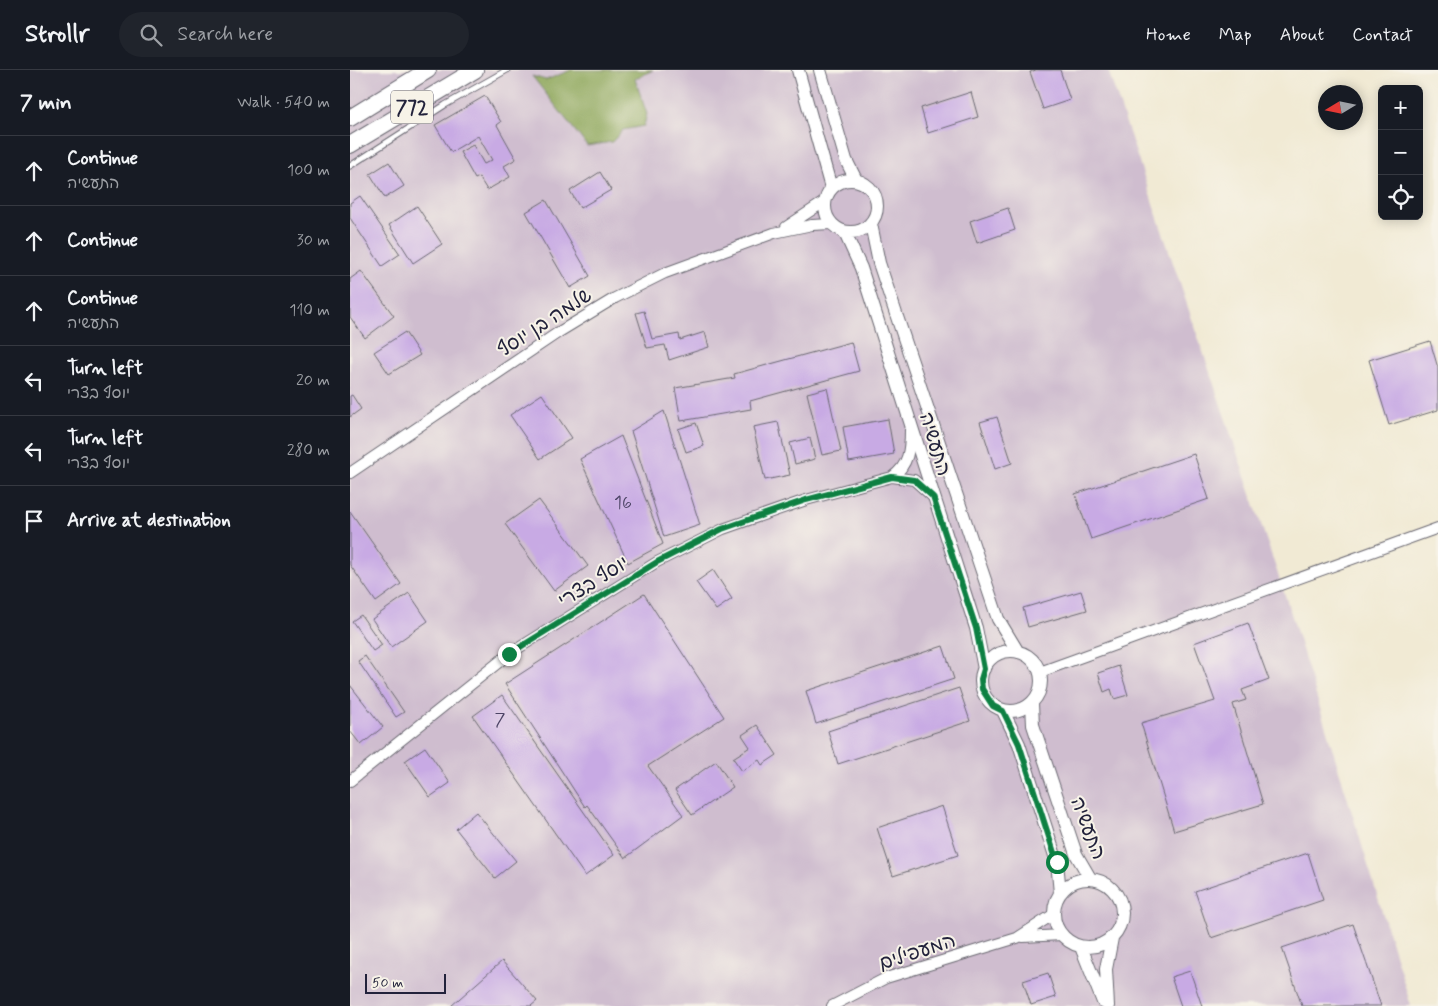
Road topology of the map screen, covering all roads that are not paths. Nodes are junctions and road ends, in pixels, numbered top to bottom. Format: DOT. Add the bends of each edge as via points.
graph roads {
  1 [pos="428,70"];
  2 [pos="475,70"];
  3 [pos="507,70"];
  4 [pos="798,70"];
  5 [pos="820,70"];
  6 [pos="350,118"];
  7 [pos="350,145"];
  8 [pos="350,166"];
  9 [pos="856,180"];
  10 [pos="831,188"];
  11 [pos="824,202"];
  12 [pos="831,224"];
  13 [pos="870,224"];
  14 [pos="846,233"];
  15 [pos="774,234"];
  16 [pos="910,422"];
  17 [pos="350,473"];
  18 [pos="892,477"];
  19 [pos="933,497"];
  20 [pos="1438,528"];
  21 [pos="1018,652"];
  22 [pos="984,669"];
  23 [pos="1040,672"];
  24 [pos="1032,704"];
  25 [pos="1003,711"];
  26 [pos="350,782"];
  27 [pos="1090,878"];
  28 [pos="1060,893"];
  29 [pos="1054,914"];
  30 [pos="1062,935"];
  31 [pos="1017,938"];
  32 [pos="1112,938"];
  33 [pos="1081,947"];
  34 [pos="832,1006"];
  35 [pos="1106,1006"];
  1 -- 6 [label="main road, 772"];
  2 -- 7 [label="main road, 772"];
  3 -- 8 [label="lane"];
  4 -- 10 [label="street"];
  5 -- 9 [label="street" via="846,160"];
  9 -- 10 [label="street" via="838,183"];
  9 -- 13 [label="street" via="865,184 876,198 875,216"];
  10 -- 11 [label="street"];
  11 -- 12 [label="street" via="826,218"];
  11 -- 15 [label="street, שלמה בן יוסף"];
  12 -- 14 [label="street"];
  12 -- 15 [label="street, שלמה בן יוסף"];
  13 -- 14 [label="street" via="855,233"];
  13 -- 21 [label="street, התעשיה" via="879,263 995,610 1008,639"];
  14 -- 16 [label="street, התעשיה"];
  15 -- 17 [label="street, שלמה בן יוסף" via="665,273 615,298"];
  16 -- 18 [label="street" via="909,454 900,471"];
  16 -- 19 [label="street, התעשיה"];
  18 -- 19 [label="street, יוסף בצרי" via="914,480"];
  18 -- 26 [label="street, יוסף בצרי" via="806,500 722,529 657,562 509,654"];
  19 -- 22 [label="street, התעשיה" via="976,628"];
  20 -- 23 [label="street"];
  21 -- 22 [label="street" via="998,654"];
  21 -- 23 [label="street" via="1035,662"];
  22 -- 25 [label="street" via="981,679 986,699"];
  23 -- 24 [label="street" via="1040,689"];
  24 -- 25 [label="street" via="1013,712"];
  24 -- 27 [label="street, התעשיה" via="1034,725 1076,854"];
  25 -- 28 [label="street, התעשיה" via="1019,744 1057,862"];
  27 -- 28 [label="street" via="1068,885"];
  27 -- 32 [label="street" via="1111,887 1120,901 1122,918"];
  28 -- 29 [label="street"];
  29 -- 30 [label="street"];
  29 -- 31 [label="street, המעפילים"];
  30 -- 31 [label="street, המעפילים"];
  30 -- 33 [label="street"];
  31 -- 34 [label="street, המעפילים" via="886,978"];
  32 -- 33 [label="street" via="1098,946"];
  32 -- 35 [label="street" via="1106,969"];
  33 -- 35 [label="street"];
}
